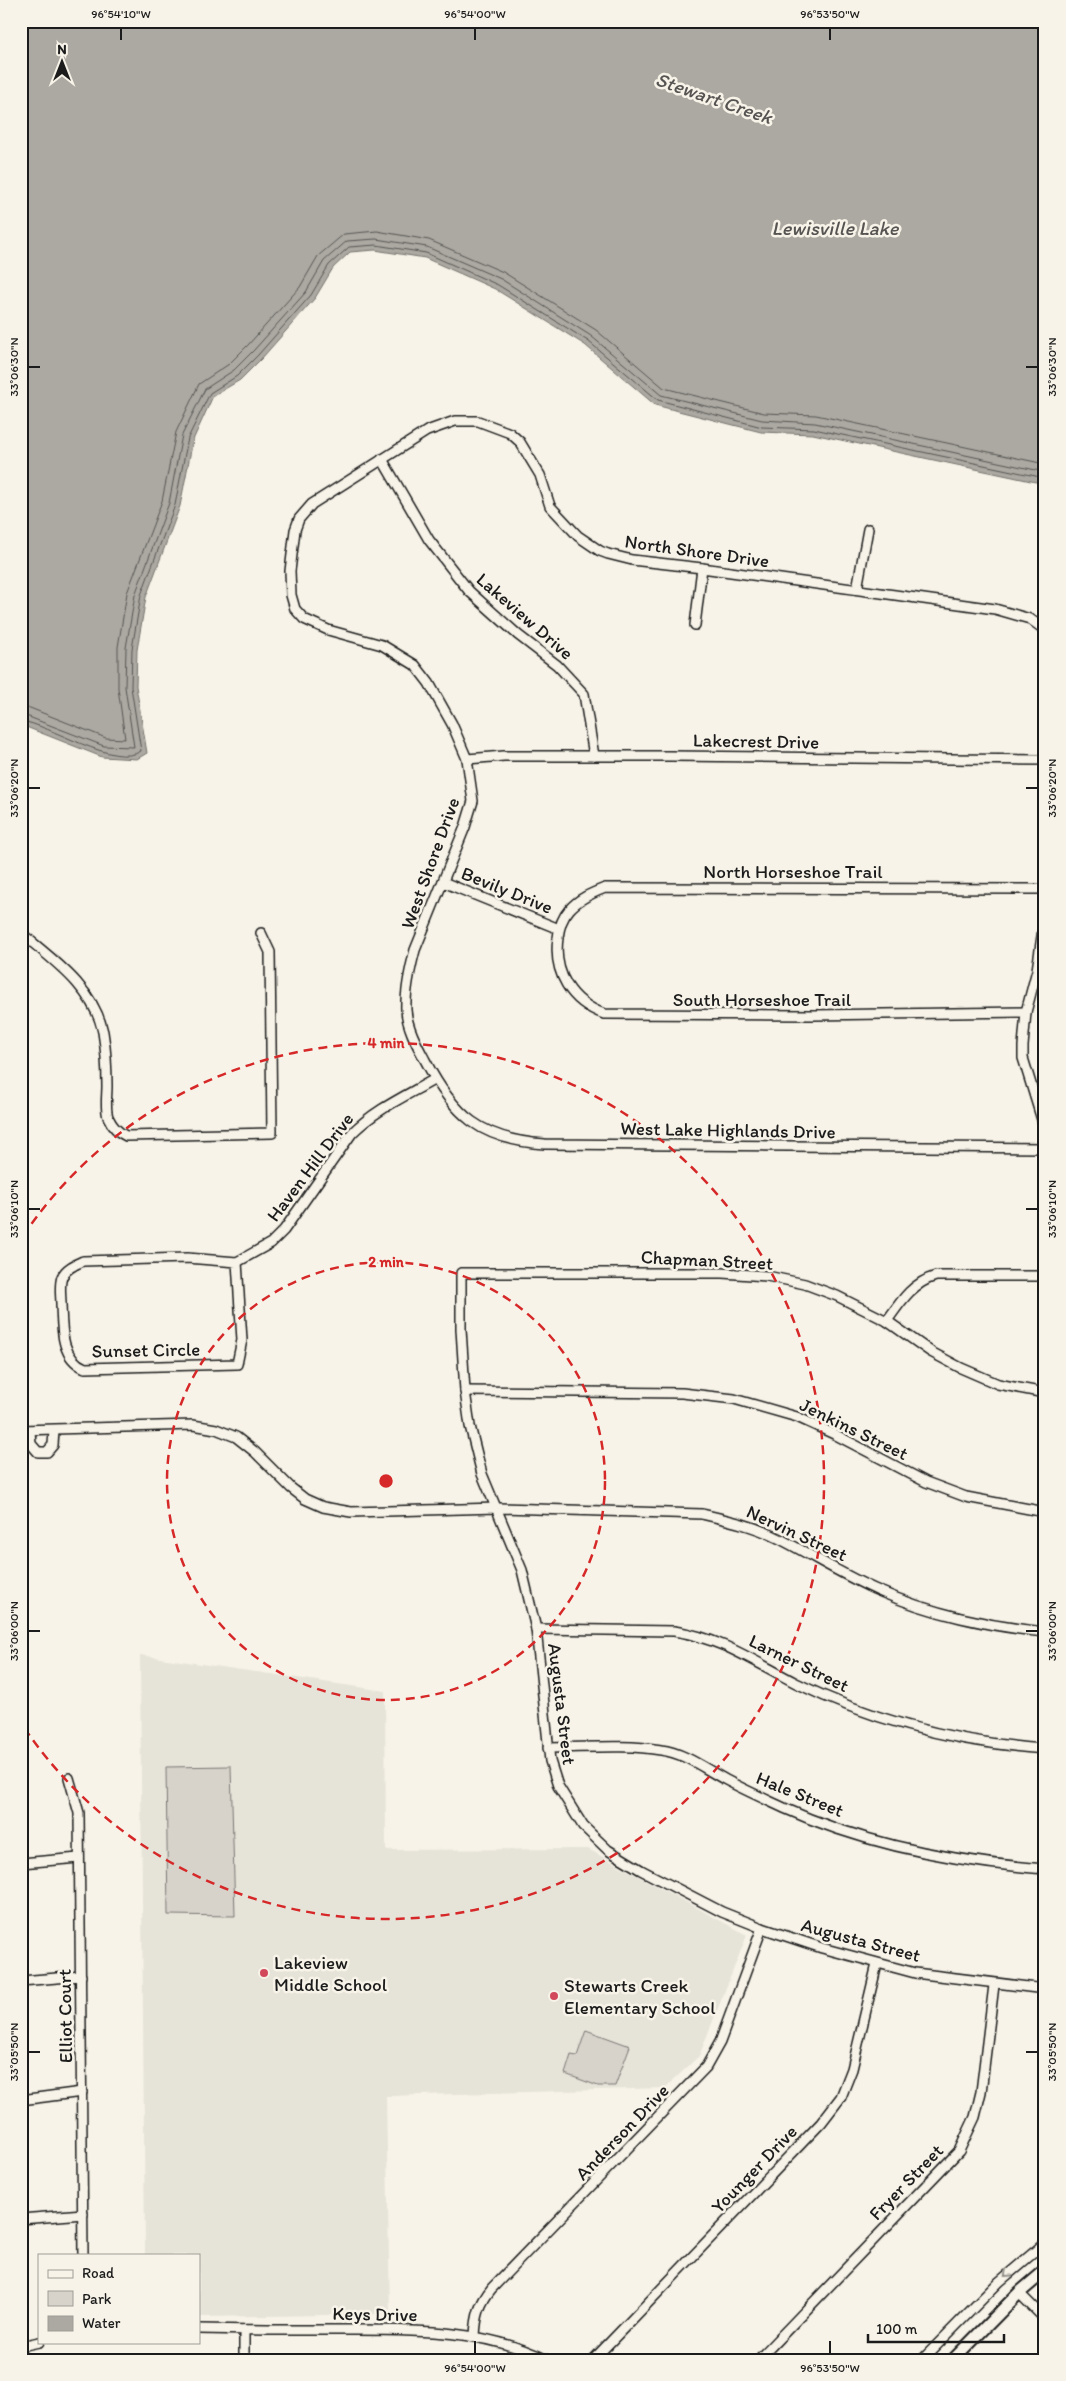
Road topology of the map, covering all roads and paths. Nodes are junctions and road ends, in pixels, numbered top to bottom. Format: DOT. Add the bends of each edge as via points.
graph roads {
  1 [pos="382,459"];
  2 [pos="868,529"];
  3 [pos="702,568"];
  4 [pos="857,589"];
  5 [pos="695,625"];
  6 [pos="1045,630"];
  7 [pos="594,756"];
  8 [pos="467,759"];
  9 [pos="1045,760"];
  10 [pos="443,882"];
  11 [pos="1045,889"];
  12 [pos="1045,916"];
  13 [pos="559,929"];
  14 [pos="21,933"];
  15 [pos="260,933"];
  16 [pos="1026,1012"];
  17 [pos="435,1079"];
  18 [pos="1044,1148"];
  19 [pos="237,1262"];
  20 [pos="461,1272"];
  21 [pos="1045,1276"];
  22 [pos="887,1321"];
  23 [pos="465,1391"];
  24 [pos="1045,1393"];
  25 [pos="54,1430"];
  26 [pos="26,1431"];
  27 [pos="498,1508"];
  28 [pos="1045,1512"];
  29 [pos="536,1629"];
  30 [pos="1045,1632"];
  31 [pos="548,1748"];
  32 [pos="1045,1749"];
  33 [pos="68,1778"];
  34 [pos="78,1858"];
  35 [pos="21,1863"];
  36 [pos="1045,1869"];
  37 [pos="762,1928"];
  38 [pos="877,1964"];
  39 [pos="81,1976"];
  40 [pos="21,1981"];
  41 [pos="994,1984"];
  42 [pos="1045,1989"];
  43 [pos="82,2092"];
  44 [pos="21,2100"];
  45 [pos="83,2214"];
  46 [pos="21,2219"];
  47 [pos="1045,2243"];
  48 [pos="83,2254"];
  49 [pos="1045,2271"];
  50 [pos="1019,2293"];
  51 [pos="1045,2319"];
  52 [pos="200,2329"];
  53 [pos="244,2330"];
  54 [pos="474,2336"];
  55 [pos="38,2342"];
  56 [pos="21,2346"];
  57 [pos="244,2360"];
  58 [pos="547,2360"];
  59 [pos="593,2360"];
  60 [pos="758,2360"];
  61 [pos="922,2360"];
  62 [pos="953,2360"];
  1 -- 3 [label="street, North Shore Drive" via="426,431 455,421 489,424 510,433 520,442 540,475 550,506 570,528 600,551 632,560"];
  1 -- 7 [label="street, Lakeview Drive" via="429,540 469,591 557,665 584,694"];
  1 -- 8 [label="street, West Shore Drive" via="321,496 299,519 290,571 293,602 295,609 312,624 382,645 415,665 452,724"];
  2 -- 4 [label="street"];
  3 -- 4 [label="street, North Shore Drive"];
  3 -- 5 [label="street"];
  4 -- 6 [label="street, North Shore Drive" via="994,609 1030,619"];
  7 -- 8 [label="street, Lakecrest Drive"];
  7 -- 9 [label="street, Lakecrest Drive"];
  8 -- 10 [label="street, West Shore Drive" via="472,801"];
  10 -- 13 [label="street, Bevily Drive"];
  10 -- 17 [label="street, West Shore Drive" via="415,950 406,1000 407,1018"];
  11 -- 13 [label="street, North Horseshoe Trail" via="605,888 587,895 570,909"];
  12 -- 16 [label="street" via="1037,970"];
  13 -- 16 [label="street, South Horseshoe Trail" via="558,966 562,977 575,997 604,1014"];
  14 -- 15 [label="street" via="73,978 89,999 102,1030 107,1058 107,1114 111,1124 126,1136 272,1133 270,952"];
  16 -- 18 [label="street" via="1023,1058 1041,1114"];
  17 -- 18 [label="street, West Lake Highlands Drive" via="468,1120 483,1130 518,1142"];
  17 -- 19 [label="street, Haven Hill Drive" via="363,1121 284,1230 271,1243"];
  19 -- 19 [label="street, Sunset Circle" via="242,1340 237,1364 85,1368 75,1364 69,1355 63,1336 60,1288 62,1276 70,1267 84,1261 187,1258"];
  20 -- 22 [label="street, Chapman Street" via="767,1276 805,1284 837,1296"];
  20 -- 23 [label="street, Augusta Street"];
  21 -- 22 [label="street" via="936,1276 916,1285"];
  22 -- 24 [label="street, Chapman Street" via="931,1352 961,1368 998,1384"];
  23 -- 27 [label="street, Augusta Street" via="482,1474"];
  23 -- 28 [label="street, Jenkins Street" via="682,1393 734,1399 797,1417 926,1482 966,1497"];
  25 -- 26 [label="street, Nervin Street"];
  25 -- 26 [label="street" via="53,1444 47,1452 38,1452"];
  25 -- 27 [label="street, Nervin Street" via="193,1425 216,1429 236,1437 305,1499 323,1507 351,1512"];
  27 -- 29 [label="street, Augusta Street" via="522,1570"];
  27 -- 30 [label="street, Nervin Street" via="683,1512 730,1520 777,1537 880,1591 944,1613 1015,1629"];
  29 -- 31 [label="street, Augusta Street"];
  29 -- 32 [label="street, Larner Street" via="695,1634 729,1646 795,1682 887,1720 966,1740"];
  31 -- 36 [label="street, Hale Street" via="661,1750 681,1755 785,1808 857,1834 969,1861"];
  31 -- 37 [label="street, Augusta Street" via="558,1786 568,1805 583,1826 608,1850 684,1893"];
  33 -- 34 [label="street, Elliot Court" via="79,1813"];
  34 -- 35 [label="street"];
  34 -- 39 [label="street, Elliot Court"];
  37 -- 38 [label="street, Augusta Street"];
  37 -- 54 [label="street, Anderson Drive" via="720,2042 706,2067 492,2288 476,2315"];
  38 -- 41 [label="street, Augusta Street"];
  38 -- 59 [label="street, Younger Drive" via="852,2069 841,2097 821,2123"];
  39 -- 40 [label="street"];
  39 -- 43 [label="street, Elliot Court"];
  41 -- 42 [label="street, Augusta Street"];
  41 -- 60 [label="street, Fryer Street" via="981,2092 975,2117 959,2151"];
  43 -- 44 [label="street"];
  43 -- 45 [label="street, Elliot Court"];
  45 -- 46 [label="street"];
  45 -- 48 [label="street, Elliot Court"];
  47 -- 61 [label="street, one-way" via="999,2282"];
  49 -- 50 [label="main road"];
  50 -- 51 [label="street"];
  50 -- 62 [label="main road"];
  52 -- 53 [label="street, Keys Drive"];
  53 -- 54 [label="street, Keys Drive" via="411,2330"];
  53 -- 57 [label="street"];
  54 -- 58 [label="street, Keys Drive" via="524,2349"];
  55 -- 56 [label="street"];
}
